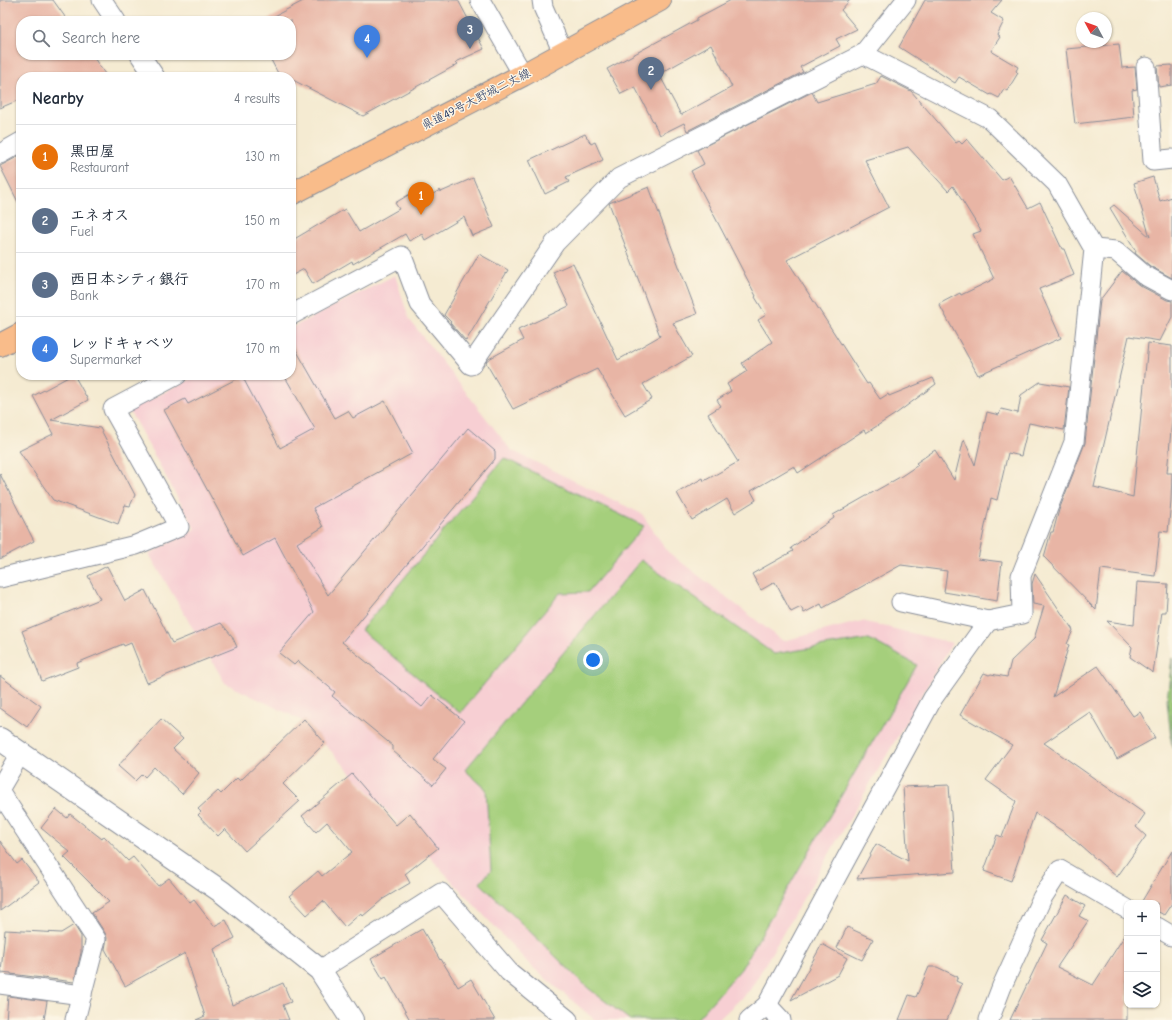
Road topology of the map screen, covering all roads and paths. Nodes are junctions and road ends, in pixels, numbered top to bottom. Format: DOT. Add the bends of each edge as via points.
graph roads {
  1 [pos="102,0"];
  2 [pos="480,0"];
  3 [pos="542,0"];
  4 [pos="660,0"];
  5 [pos="906,0"];
  6 [pos="113,16"];
  7 [pos="564,53"];
  8 [pos="863,54"];
  9 [pos="143,60"];
  10 [pos="1146,67"];
  11 [pos="152,72"];
  12 [pos="523,75"];
  13 [pos="16,145"];
  14 [pos="0,154"];
  15 [pos="1172,159"];
  16 [pos="296,191"];
  17 [pos="1094,249"];
  18 [pos="1172,290"];
  19 [pos="296,312"];
  20 [pos="16,336"];
  21 [pos="0,344"];
  22 [pos="167,380"];
  23 [pos="0,578"];
  24 [pos="901,602"];
  25 [pos="988,621"];
  26 [pos="0,739"];
  27 [pos="21,752"];
  28 [pos="0,788"];
  29 [pos="0,792"];
  30 [pos="1124,908"];
  31 [pos="1160,929"];
  32 [pos="1172,936"];
  33 [pos="320,970"];
  34 [pos="0,984"];
  35 [pos="82,995"];
  36 [pos="767,1005"];
  37 [pos="75,1020"];
  38 [pos="352,1020"];
  39 [pos="568,1020"];
  40 [pos="750,1020"];
  41 [pos="781,1020"];
  42 [pos="989,1020"];
  1 -- 6 [label="street"];
  2 -- 12 [label="street"];
  3 -- 7 [label="street"];
  4 -- 7 [label="main road, 県道49号大野城二丈線"];
  5 -- 8 [label="street"];
  7 -- 12 [label="main road, 県道49号大野城二丈線"];
  8 -- 17 [label="street" via="990,118 1057,184"];
  8 -- 19 [label="street" via="618,178 555,243 471,365 420,304 402,256"];
  9 -- 11 [label="street"];
  10 -- 15 [label="street" via="1153,160"];
  12 -- 16 [label="main road, 県道49号大野城二丈線"];
  13 -- 14 [label="street"];
  17 -- 18 [label="street" via="1116,251 1144,275"];
  17 -- 25 [label="street" via="1074,442 1021,576 1022,614"];
  20 -- 21 [label="main road"];
  22 -- 23 [label="street" via="112,409 179,527 136,545"];
  24 -- 25 [label="street"];
  25 -- 36 [label="street" via="933,698"];
  26 -- 27 [label="street"];
  27 -- 28 [label="street"];
  27 -- 33 [label="street" via="222,892"];
  29 -- 35 [label="street" via="96,939"];
  30 -- 42 [label="street" via="1060,870 1042,898"];
  31 -- 32 [label="street"];
  33 -- 38 [label="street"];
  33 -- 39 [label="street" via="441,893 510,972"];
  34 -- 35 [label="street"];
  35 -- 37 [label="street"];
  36 -- 40 [label="street"];
  36 -- 41 [label="street"];
}
